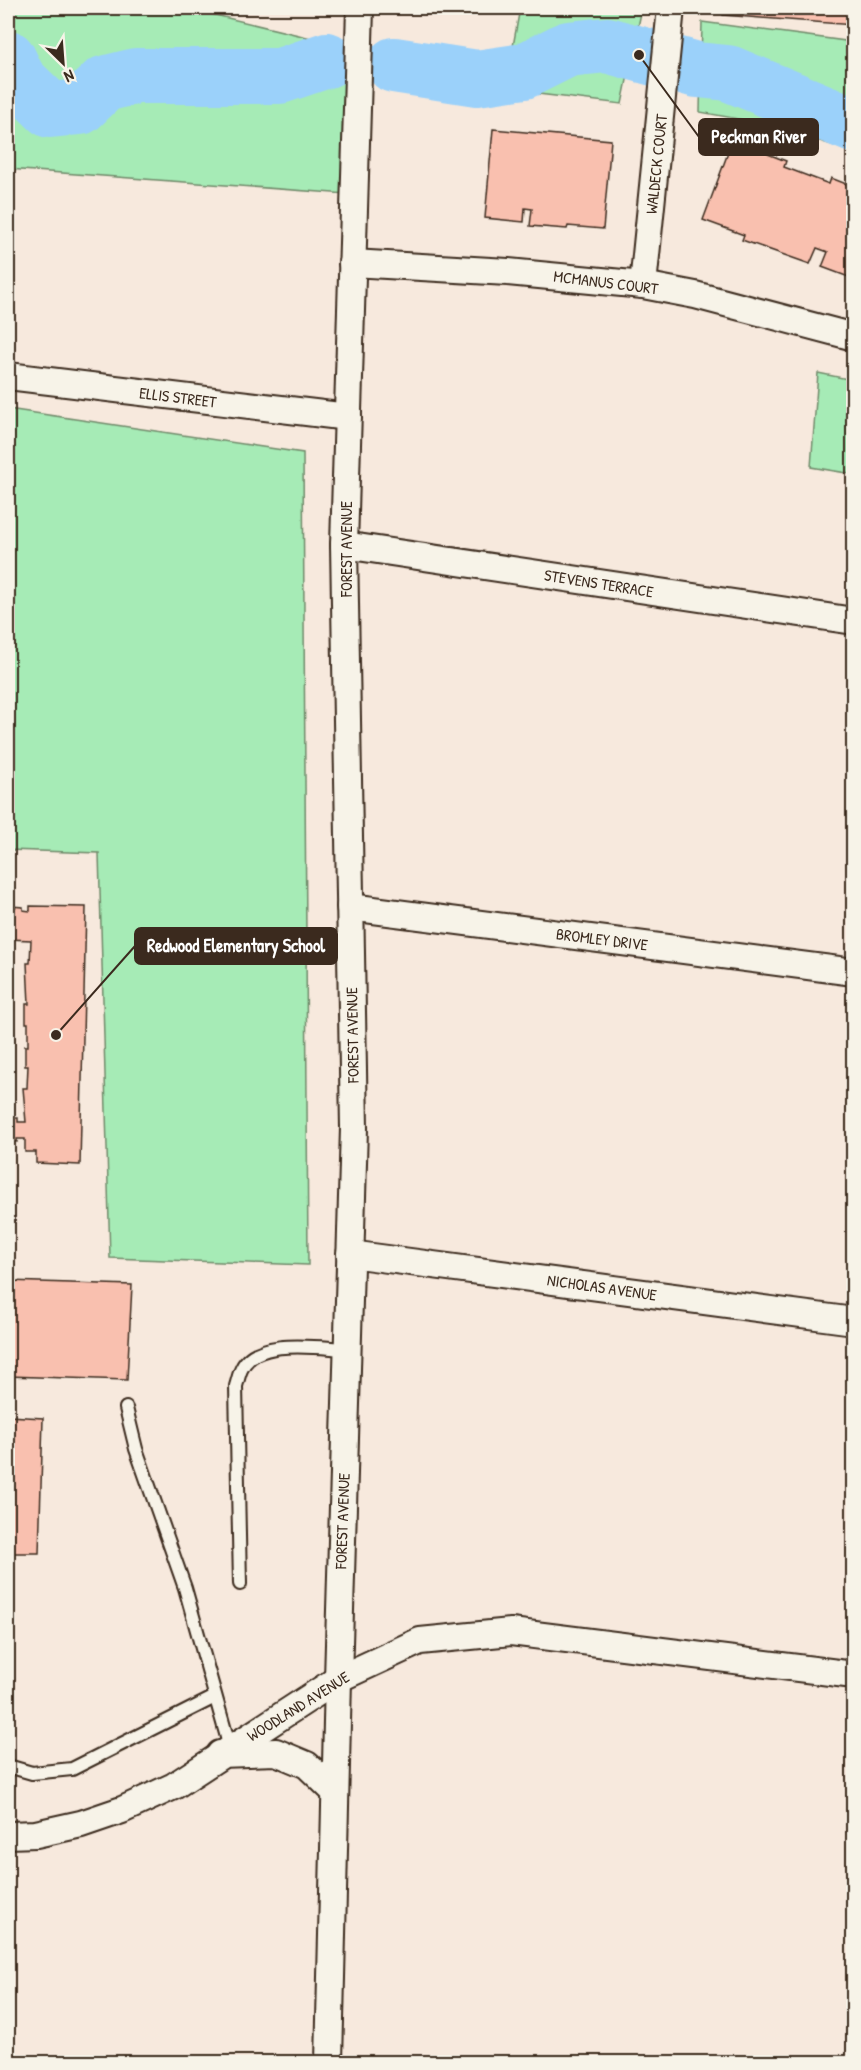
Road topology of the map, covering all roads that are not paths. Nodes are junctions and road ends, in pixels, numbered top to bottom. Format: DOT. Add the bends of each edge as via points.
graph roads {
  1 [pos="360,8"];
  2 [pos="671,8"];
  3 [pos="352,263"];
  4 [pos="643,285"];
  5 [pos="854,337"];
  6 [pos="8,376"];
  7 [pos="348,417"];
  8 [pos="344,544"];
  9 [pos="854,621"];
  10 [pos="350,907"];
  11 [pos="854,972"];
  12 [pos="350,1254"];
  13 [pos="854,1321"];
  14 [pos="347,1349"];
  15 [pos="126,1408"];
  16 [pos="240,1584"];
  17 [pos="854,1675"];
  18 [pos="338,1679"];
  19 [pos="215,1697"];
  20 [pos="225,1751"];
  21 [pos="8,1766"];
  22 [pos="335,1792"];
  23 [pos="8,1835"];
  24 [pos="329,2062"];
  1 -- 3 [label="street, FOREST AVENUE"];
  2 -- 4 [label="street, WALDECK COURT"];
  3 -- 4 [label="street, MCMANUS COURT"];
  3 -- 7 [label="street, FOREST AVENUE"];
  4 -- 5 [label="street, MCMANUS COURT"];
  6 -- 7 [label="street, ELLIS STREET"];
  7 -- 8 [label="street, FOREST AVENUE"];
  8 -- 9 [label="street, STEVENS TERRACE"];
  8 -- 10 [label="street, FOREST AVENUE"];
  10 -- 11 [label="street, BROMLEY DRIVE"];
  10 -- 12 [label="street, FOREST AVENUE" via="354,1128"];
  12 -- 13 [label="street, NICHOLAS AVENUE"];
  12 -- 14 [label="street, FOREST AVENUE"];
  14 -- 16 [label="lane" via="280,1346 256,1353 242,1366 236,1386"];
  14 -- 18 [label="street, FOREST AVENUE"];
  15 -- 19 [label="lane" via="136,1449 185,1588"];
  17 -- 18 [label="street, WOODLAND AVENUE" via="511,1632 420,1641"];
  18 -- 20 [label="street, WOODLAND AVENUE"];
  18 -- 22 [label="street, FOREST AVENUE"];
  19 -- 20 [label="lane"];
  19 -- 21 [label="lane" via="72,1769 32,1773"];
  20 -- 22 [label="street" via="276,1752 307,1765"];
  20 -- 23 [label="street, WOODLAND AVENUE" via="174,1786 122,1810 36,1834"];
  22 -- 24 [label="street, FOREST AVENUE"];
}
